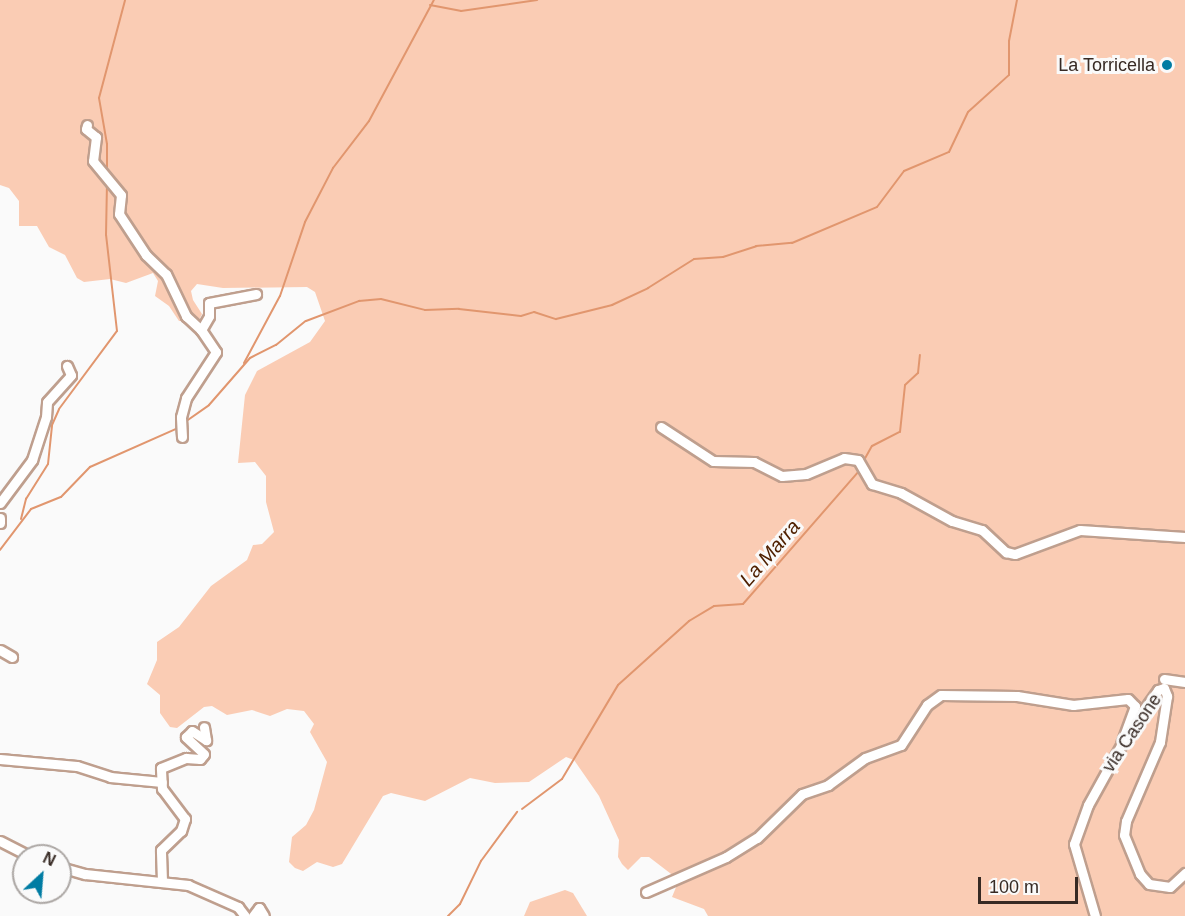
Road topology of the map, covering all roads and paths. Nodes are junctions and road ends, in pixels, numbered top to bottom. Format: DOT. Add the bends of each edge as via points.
graph roads {
  1 [pos="87,125"];
  2 [pos="256,294"];
  3 [pos="201,330"];
  4 [pos="67,366"];
  5 [pos="661,427"];
  6 [pos="182,430"];
  7 [pos="0,503"];
  8 [pos="0,518"];
  9 [pos="0,523"];
  10 [pos="1185,537"];
  11 [pos="0,650"];
  12 [pos="12,657"];
  13 [pos="1164,679"];
  14 [pos="1185,682"];
  15 [pos="204,726"];
  16 [pos="1121,744"];
  17 [pos="0,759"];
  18 [pos="162,783"];
  19 [pos="72,869"];
  20 [pos="1185,873"];
  21 [pos="162,881"];
  22 [pos="646,892"];
  23 [pos="244,916"];
  24 [pos="253,916"];
  25 [pos="264,916"];
  26 [pos="1095,916"];
  1 -- 3 [label="street" via="86,129 96,137 92,158 121,195 119,214 146,255 166,274 186,316"];
  2 -- 3 [label="street" via="213,300"];
  3 -- 6 [label="street" via="216,352 186,398"];
  4 -- 7 [label="street" via="71,375 47,402 32,460"];
  5 -- 10 [label="street" via="713,461 754,462 782,476 806,474 844,458 858,460 872,484 901,493 952,521 982,530 1006,552 1015,554 1080,530"];
  8 -- 9 [label="street"];
  11 -- 12 [label="street"];
  13 -- 14 [label="street"];
  15 -- 18 [label="street" via="206,740 192,731 186,736 202,756 163,765"];
  16 -- 20 [label="street, via Casone" via="1158,690 1164,688 1167,696 1160,742 1126,820 1124,835 1140,874 1149,884 1170,887"];
  16 -- 22 [label="street" via="1135,706 1128,699 1073,705 1017,696 941,695 927,705 901,745 865,758 828,785 802,794 757,838 726,857"];
  16 -- 26 [label="street, via Casone" via="1088,806 1074,844"];
  17 -- 18 [label="street" via="77,766 110,777"];
  18 -- 21 [label="street" via="167,798 185,819 181,831 161,850"];
  19 -- 21 [label="street"];
  21 -- 23 [label="street" via="212,894 238,908"];
  24 -- 25 [label="street" via="257,908"];
}
